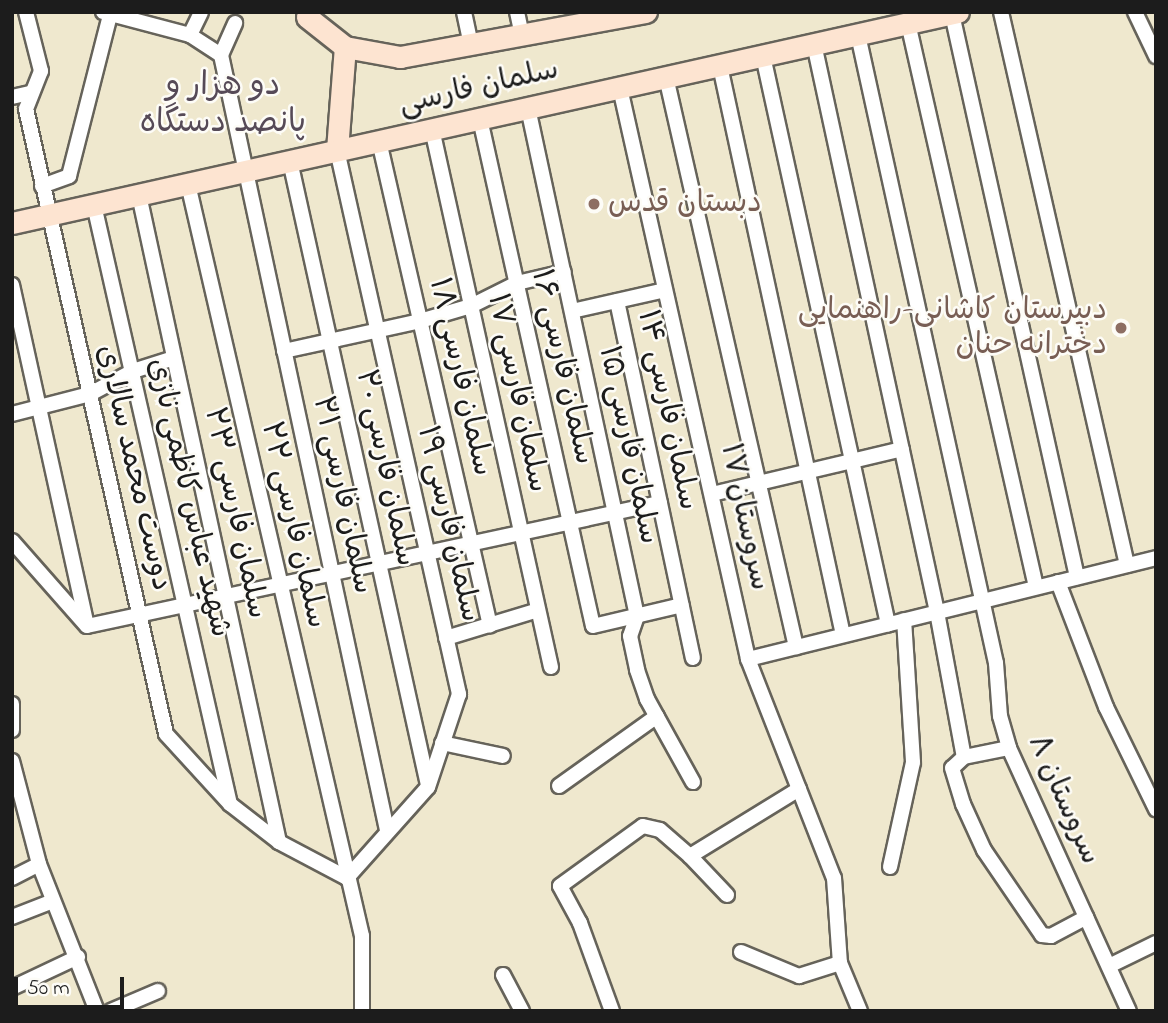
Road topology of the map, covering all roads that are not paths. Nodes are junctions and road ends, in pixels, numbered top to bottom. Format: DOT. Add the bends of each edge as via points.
graph roads {
  1 [pos="26,12"];
  2 [pos="201,12"];
  3 [pos="464,12"];
  4 [pos="517,12"];
  5 [pos="646,12"];
  6 [pos="1002,12"];
  7 [pos="1135,12"];
  8 [pos="955,13"];
  9 [pos="106,14"];
  10 [pos="307,14"];
  11 [pos="617,15"];
  12 [pos="569,19"];
  13 [pos="234,23"];
  14 [pos="908,23"];
  15 [pos="190,35"];
  16 [pos="522,35"];
  17 [pos="858,35"];
  18 [pos="471,44"];
  19 [pos="814,44"];
  20 [pos="345,47"];
  21 [pos="221,55"];
  22 [pos="763,56"];
  23 [pos="1156,56"];
  24 [pos="720,65"];
  25 [pos="666,77"];
  26 [pos="620,88"];
  27 [pos="30,93"];
  28 [pos="12,97"];
  29 [pos="528,108"];
  30 [pos="480,119"];
  31 [pos="432,130"];
  32 [pos="380,141"];
  33 [pos="337,150"];
  34 [pos="290,161"];
  35 [pos="245,170"];
  36 [pos="188,184"];
  37 [pos="42,186"];
  38 [pos="139,195"];
  39 [pos="94,205"];
  40 [pos="49,215"];
  41 [pos="12,223"];
  42 [pos="564,272"];
  43 [pos="517,284"];
  44 [pos="12,285"];
  45 [pos="665,290"];
  46 [pos="617,301"];
  47 [pos="471,306"];
  48 [pos="572,311"];
  49 [pos="420,321"];
  50 [pos="377,331"];
  51 [pos="330,341"];
  52 [pos="284,351"];
  53 [pos="174,358"];
  54 [pos="132,371"];
  55 [pos="90,394"];
  56 [pos="39,408"];
  57 [pos="12,414"];
  58 [pos="901,449"];
  59 [pos="852,461"];
  60 [pos="808,472"];
  61 [pos="759,483"];
  62 [pos="712,494"];
  63 [pos="660,503"];
  64 [pos="616,512"];
  65 [pos="570,522"];
  66 [pos="521,532"];
  67 [pos="12,541"];
  68 [pos="470,543"];
  69 [pos="427,552"];
  70 [pos="1156,558"];
  71 [pos="379,562"];
  72 [pos="1127,565"];
  73 [pos="332,572"];
  74 [pos="1077,577"];
  75 [pos="1058,582"];
  76 [pos="279,583"];
  77 [pos="1036,587"];
  78 [pos="226,595"];
  79 [pos="980,601"];
  80 [pos="186,604"];
  81 [pos="682,605"];
  82 [pos="538,610"];
  83 [pos="937,612"];
  84 [pos="139,615"];
  85 [pos="637,616"];
  86 [pos="904,620"];
  87 [pos="888,624"];
  88 [pos="490,625"];
  89 [pos="87,626"];
  90 [pos="843,635"];
  91 [pos="446,638"];
  92 [pos="796,647"];
  93 [pos="693,658"];
  94 [pos="748,659"];
  95 [pos="551,667"];
  96 [pos="12,704"];
  97 [pos="657,716"];
  98 [pos="12,730"];
  99 [pos="442,743"];
  100 [pos="1009,748"];
  101 [pos="503,756"];
  102 [pos="964,757"];
  103 [pos="12,761"];
  104 [pos="693,782"];
  105 [pos="559,786"];
  106 [pos="15,787"];
  107 [pos="428,787"];
  108 [pos="799,789"];
  109 [pos="230,804"];
  110 [pos="1156,809"];
  111 [pos="387,830"];
  112 [pos="279,842"];
  113 [pos="690,856"];
  114 [pos="39,864"];
  115 [pos="890,867"];
  116 [pos="12,878"];
  117 [pos="347,878"];
  118 [pos="727,895"];
  119 [pos="53,901"];
  120 [pos="12,917"];
  121 [pos="1086,917"];
  122 [pos="1156,943"];
  123 [pos="741,951"];
  124 [pos="78,957"];
  125 [pos="840,963"];
  126 [pos="1109,966"];
  127 [pos="503,975"];
  128 [pos="12,988"];
  129 [pos="158,990"];
  130 [pos="97,1011"];
  131 [pos="111,1011"];
  132 [pos="362,1011"];
  133 [pos="522,1011"];
  134 [pos="612,1011"];
  135 [pos="859,1011"];
  136 [pos="1129,1011"];
  1 -- 27 [label="street, دوست محمد سالاری" via="41,71"];
  2 -- 15 [label="street"];
  3 -- 18 [label="street"];
  4 -- 16 [label="street"];
  5 -- 11 [label="street, سلمان فارسی"];
  6 -- 72 [label="street"];
  7 -- 23 [label="street"];
  8 -- 14 [label="street, سلمان فارسی"];
  8 -- 74 [label="street"];
  9 -- 15 [label="street"];
  9 -- 37 [label="street" via="69,176"];
  10 -- 20 [label="street, سلمان فارسی"];
  11 -- 12 [label="street, سلمان فارسی"];
  12 -- 16 [label="street, سلمان فارسی"];
  13 -- 21 [label="street"];
  14 -- 17 [label="street, سلمان فارسی"];
  14 -- 77 [label="street"];
  15 -- 21 [label="street"];
  16 -- 18 [label="street, سلمان فارسی"];
  17 -- 19 [label="street, سلمان فارسی"];
  17 -- 79 [label="street, سروستان ۸"];
  18 -- 20 [label="street, سلمان فارسی" via="400,57"];
  19 -- 22 [label="street, سلمان فارسی"];
  19 -- 58 [label="street"];
  20 -- 33 [label="street"];
  21 -- 35 [label="street, سلمان فارسی ۲۱"];
  22 -- 24 [label="street, سلمان فارسی"];
  22 -- 59 [label="street"];
  24 -- 25 [label="street, سلمان فارسی"];
  24 -- 60 [label="street"];
  25 -- 26 [label="street, سلمان فارسی"];
  25 -- 61 [label="street"];
  26 -- 29 [label="street, سلمان فارسی"];
  26 -- 45 [label="street, سلمان فارسی ۱۴"];
  27 -- 28 [label="street"];
  27 -- 37 [label="street, دوست محمد سالاری" via="26,109"];
  29 -- 30 [label="street, سلمان فارسی"];
  29 -- 42 [label="street, سلمان فارسی ۱۵"];
  30 -- 31 [label="street, سلمان فارسی"];
  30 -- 43 [label="street, سلمان فارسی ۱۶"];
  31 -- 32 [label="street, سلمان فارسی"];
  31 -- 47 [label="street, سلمان فارسی ۱۷"];
  32 -- 33 [label="street, سلمان فارسی"];
  32 -- 49 [label="street, سلمان فارسی ۱۸"];
  33 -- 34 [label="street, سلمان فارسی"];
  33 -- 50 [label="street, سلمان فارسی ۱۹"];
  34 -- 35 [label="street, سلمان فارسی"];
  34 -- 51 [label="street, سلمان فارسی ۲۰"];
  35 -- 36 [label="street, سلمان فارسی"];
  35 -- 52 [label="street, سلمان فارسی ۲۱"];
  36 -- 38 [label="street, سلمان فارسی"];
  36 -- 76 [label="street, سلمان فارسی ۲۲"];
  37 -- 40 [label="street, دوست محمد سالاری"];
  38 -- 39 [label="street, سلمان فارسی"];
  38 -- 53 [label="street, سلمان فارسی ۲۳"];
  39 -- 40 [label="street, سلمان فارسی"];
  39 -- 54 [label="street, شهید عباس کاظمی نازی"];
  40 -- 41 [label="street, سلمان فارسی"];
  40 -- 55 [label="street, دوست محمد سالاری"];
  42 -- 43 [label="street"];
  42 -- 48 [label="street, سلمان فارسی ۱۵"];
  43 -- 47 [label="street"];
  43 -- 65 [label="street, سلمان فارسی ۱۶"];
  44 -- 56 [label="street"];
  45 -- 46 [label="street, سلمان فارسی ۱۴"];
  45 -- 62 [label="street, سروستان ۱۷"];
  46 -- 48 [label="street"];
  46 -- 63 [label="street, سلمان فارسی ۱۴"];
  47 -- 49 [label="street"];
  47 -- 66 [label="street, سلمان فارسی ۱۷"];
  48 -- 64 [label="street, سلمان فارسی ۱۵"];
  49 -- 50 [label="street"];
  49 -- 68 [label="street, سلمان فارسی ۱۸"];
  50 -- 51 [label="street"];
  50 -- 69 [label="street, سلمان فارسی ۱۹"];
  51 -- 52 [label="street"];
  51 -- 71 [label="street, سلمان فارسی ۲۰"];
  52 -- 73 [label="street, سلمان فارسی ۲۱"];
  53 -- 54 [label="street"];
  53 -- 78 [label="street, سلمان فارسی ۲۳"];
  54 -- 55 [label="street"];
  54 -- 80 [label="street, شهید عباس کاظمی نازی"];
  55 -- 56 [label="street"];
  55 -- 84 [label="street, دوست محمد سالاری"];
  56 -- 57 [label="street"];
  56 -- 89 [label="street"];
  58 -- 59 [label="street"];
  58 -- 83 [label="street"];
  59 -- 60 [label="street"];
  59 -- 87 [label="street"];
  60 -- 61 [label="street"];
  60 -- 90 [label="street"];
  61 -- 62 [label="street"];
  61 -- 92 [label="street"];
  62 -- 94 [label="street, سروستان ۱۷"];
  63 -- 64 [label="street"];
  63 -- 81 [label="street, سلمان فارسی ۱۴"];
  64 -- 65 [label="street"];
  64 -- 85 [label="street, سلمان فارسی ۱۵"];
  65 -- 66 [label="street"];
  65 -- 85 [label="street, سلمان فارسی ۱۶" via="593,626"];
  66 -- 68 [label="street"];
  66 -- 82 [label="street, سلمان فارسی ۱۷"];
  67 -- 89 [label="street"];
  68 -- 69 [label="street"];
  68 -- 88 [label="street, سلمان فارسی ۱۸"];
  69 -- 71 [label="street"];
  69 -- 91 [label="street, سلمان فارسی ۱۹"];
  70 -- 72 [label="street"];
  71 -- 73 [label="street"];
  71 -- 107 [label="street, سلمان فارسی ۲۰"];
  72 -- 74 [label="street"];
  73 -- 76 [label="street"];
  73 -- 111 [label="street, سلمان فارسی ۲۱"];
  74 -- 75 [label="street"];
  75 -- 77 [label="street"];
  75 -- 110 [label="street" via="1106,707"];
  76 -- 78 [label="street"];
  76 -- 117 [label="street, سلمان فارسی ۲۲"];
  77 -- 79 [label="street"];
  78 -- 80 [label="street"];
  78 -- 112 [label="street, سلمان فارسی ۲۳"];
  79 -- 83 [label="street"];
  79 -- 100 [label="street, سروستان ۸" via="996,663 1000,716"];
  80 -- 84 [label="street"];
  80 -- 109 [label="street, شهید عباس کاظمی نازی"];
  81 -- 85 [label="street"];
  81 -- 93 [label="street, سلمان فارسی ۱۴"];
  82 -- 88 [label="street"];
  82 -- 95 [label="street, سلمان فارسی ۱۷"];
  83 -- 86 [label="street"];
  83 -- 102 [label="street"];
  84 -- 89 [label="street"];
  84 -- 109 [label="street, دوست محمد سالاری" via="166,734"];
  85 -- 97 [label="street, سلمان فارسی ۱۵" via="630,636 637,670"];
  86 -- 87 [label="street"];
  86 -- 115 [label="street" via="913,762"];
  87 -- 90 [label="street"];
  88 -- 91 [label="street"];
  90 -- 92 [label="street"];
  91 -- 99 [label="street, سلمان فارسی ۱۹" via="459,694"];
  92 -- 94 [label="street"];
  94 -- 108 [label="street, سروستان ۱۷"];
  96 -- 98 [label="street"];
  97 -- 104 [label="street, سلمان فارسی ۱۵"];
  97 -- 105 [label="street"];
  99 -- 101 [label="street"];
  99 -- 107 [label="street, سلمان فارسی ۱۹"];
  100 -- 102 [label="street"];
  100 -- 121 [label="street, سروستان ۸"];
  102 -- 121 [label="street" via="952,768 974,831 1042,935 1051,936"];
  103 -- 106 [label="street"];
  106 -- 114 [label="street"];
  107 -- 111 [label="street, سلمان فارسی ۱۹"];
  108 -- 113 [label="street"];
  108 -- 125 [label="street, سروستان ۱۷" via="834,878"];
  109 -- 112 [label="street"];
  111 -- 117 [label="street, سلمان فارسی ۱۹"];
  112 -- 117 [label="street"];
  113 -- 118 [label="street"];
  113 -- 134 [label="street" via="660,830 643,826 560,886 580,923"];
  114 -- 116 [label="street"];
  114 -- 119 [label="street"];
  117 -- 132 [label="street" via="362,936"];
  119 -- 120 [label="street"];
  119 -- 124 [label="street"];
  121 -- 126 [label="street, سروستان ۸"];
  122 -- 126 [label="street"];
  123 -- 125 [label="street" via="799,976"];
  124 -- 128 [label="street"];
  124 -- 130 [label="street"];
  125 -- 135 [label="street, سروستان ۱۷"];
  126 -- 136 [label="street, سروستان ۸"];
  127 -- 133 [label="street"];
  129 -- 131 [label="street"];
}
